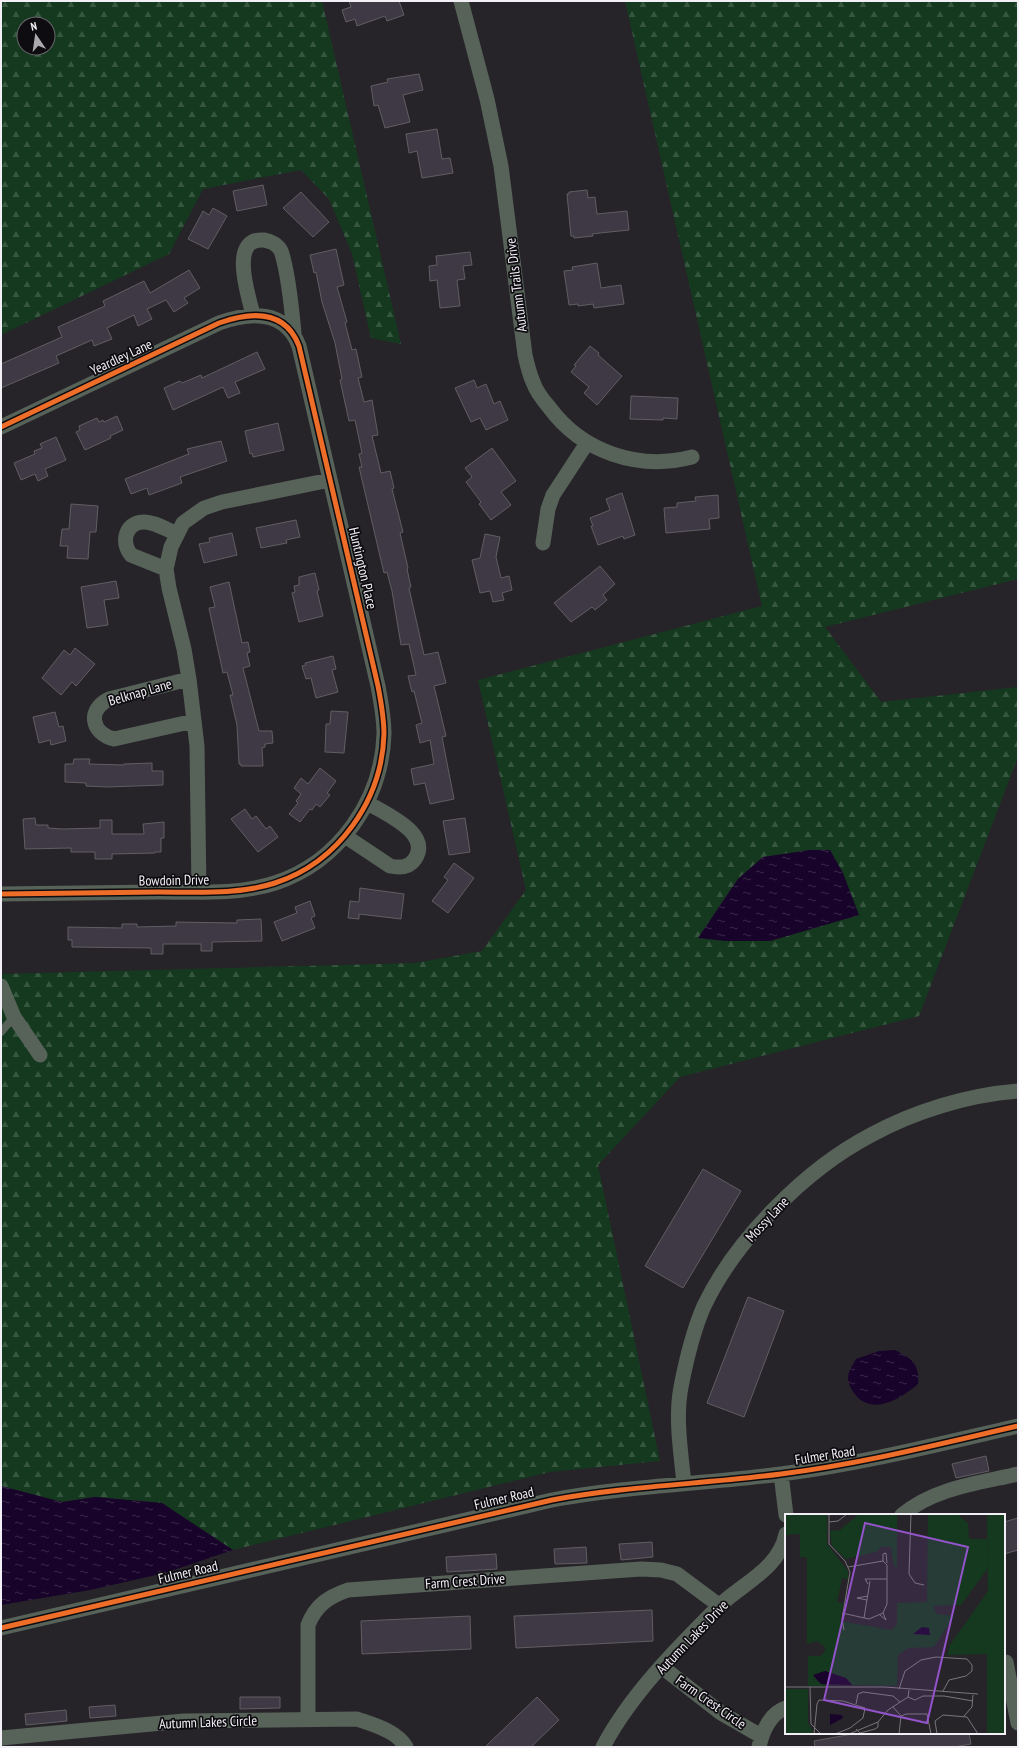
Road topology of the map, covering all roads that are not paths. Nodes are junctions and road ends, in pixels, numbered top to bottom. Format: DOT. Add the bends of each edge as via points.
graph roads {
  1 [pos="461,1"];
  2 [pos="253,315"];
  3 [pos="294,334"];
  4 [pos="1,427"];
  5 [pos="588,443"];
  6 [pos="692,457"];
  7 [pos="330,480"];
  8 [pos="176,534"];
  9 [pos="543,543"];
  10 [pos="166,569"];
  11 [pos="189,678"];
  12 [pos="194,721"];
  13 [pos="368,803"];
  14 [pos="341,840"];
  15 [pos="199,892"];
  16 [pos="1,894"];
  17 [pos="1,986"];
  18 [pos="14,1017"];
  19 [pos="1,1032"];
  20 [pos="40,1055"];
  21 [pos="1018,1091"];
  22 [pos="1018,1426"];
  23 [pos="781,1474"];
  24 [pos="1018,1474"];
  25 [pos="684,1484"];
  26 [pos="786,1514"];
  27 [pos="903,1514"];
  28 [pos="785,1542"];
  29 [pos="720,1606"];
  30 [pos="1,1628"];
  31 [pos="1009,1661"];
  32 [pos="662,1667"];
  33 [pos="785,1709"];
  34 [pos="308,1719"];
  35 [pos="1018,1723"];
  36 [pos="1,1738"];
  37 [pos="760,1741"];
  38 [pos="406,1747"];
  39 [pos="603,1747"];
  1 -- 5 [label="street, Autumn Trails Drive" via="487,99 501,166 525,356 533,383 543,400 558,419 576,436"];
  2 -- 3 [label="street, Huntington Place" via="282,322"];
  2 -- 3 [label="street" via="242,263 243,253 254,242 270,241 281,251 290,290"];
  2 -- 4 [label="street, Yeardley Lane" via="219,323"];
  3 -- 7 [label="street, Huntington Place"];
  5 -- 6 [label="street, Autumn Trails Drive" via="607,453 653,462"];
  5 -- 9 [label="street" via="553,495 548,509"];
  7 -- 8 [label="street, Belknap Lane" via="204,508 183,523"];
  7 -- 13 [label="street, Huntington Place" via="383,711 382,755 378,776"];
  8 -- 10 [label="street, Belknap Lane"];
  8 -- 10 [label="street" via="144,522 136,523 126,534 124,542 131,555"];
  10 -- 11 [label="street, Belknap Lane"];
  11 -- 12 [label="street, Belknap Lane"];
  11 -- 12 [label="street, Belknap Lane" via="109,699 99,706 94,721 100,732 106,737 114,738"];
  12 -- 15 [label="street, Belknap Lane" via="197,746"];
  13 -- 14 [label="street, Huntington Place"];
  13 -- 14 [label="street" via="415,835 419,847 418,855 413,862 398,868 390,866"];
  14 -- 15 [label="street, Bowdoin Drive" via="308,868 275,883 253,888"];
  15 -- 16 [label="street, Bowdoin Drive"];
  17 -- 18 [label="street"];
  18 -- 19 [label="lane"];
  18 -- 20 [label="street"];
  21 -- 25 [label="street, Mossy Lane" via="959,1101 915,1115 871,1135 831,1160 793,1192 757,1228 725,1270 704,1307 690,1348 681,1389 679,1428"];
  22 -- 23 [label="street, Fulmer Road" via="870,1460"];
  23 -- 25 [label="street, Fulmer Road"];
  23 -- 26 [label="street"];
  24 -- 27 [label="street" via="953,1489 914,1505"];
  25 -- 30 [label="street, Fulmer Road" via="594,1492 552,1500"];
  28 -- 29 [label="street, Autumn Lakes Drive" via="769,1567"];
  29 -- 32 [label="street, Autumn Lakes Drive"];
  29 -- 34 [label="street, Farm Crest Drive" via="677,1574 641,1569 348,1590 322,1602 313,1612 308,1625"];
  31 -- 35 [label="street"];
  32 -- 37 [label="street, Farm Crest Circle"];
  32 -- 39 [label="street, Autumn Lakes Drive" via="626,1708"];
  33 -- 37 [label="street, Farm Crest Circle" via="772,1718"];
  34 -- 36 [label="street, Autumn Lakes Circle" via="184,1721"];
  34 -- 38 [label="street, Autumn Lakes Circle" via="357,1719 383,1728 403,1741"];
}
